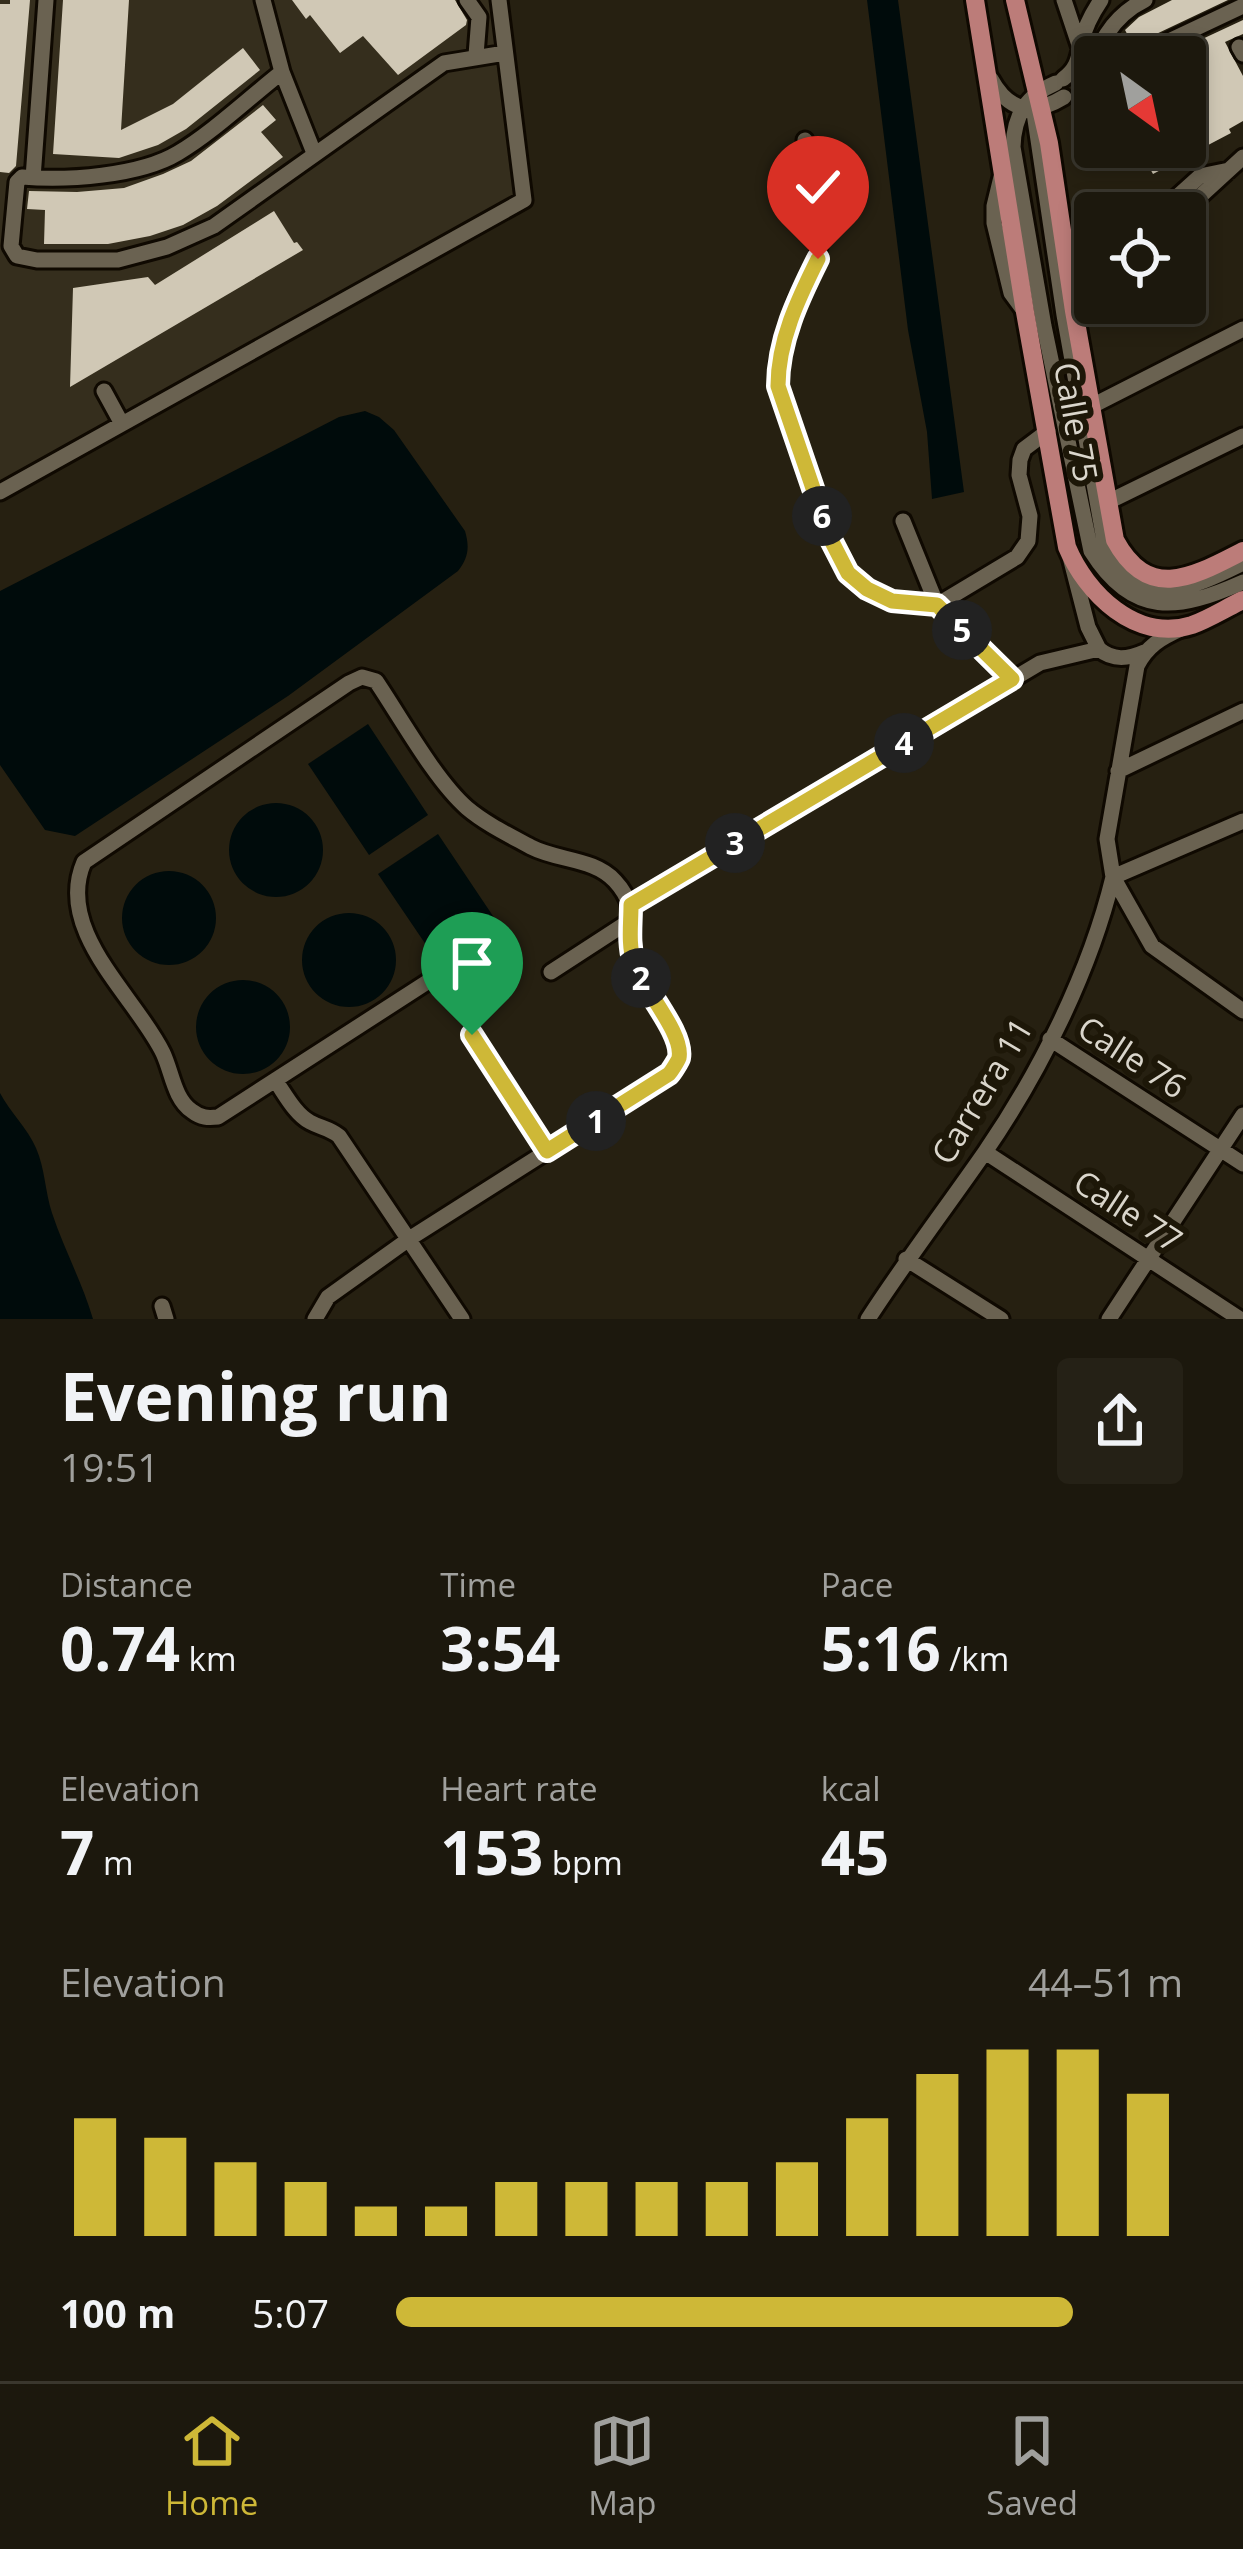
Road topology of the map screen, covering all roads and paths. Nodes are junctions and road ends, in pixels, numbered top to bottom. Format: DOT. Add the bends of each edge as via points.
graph roads {
  1 [pos="46,0"];
  2 [pos="263,0"];
  3 [pos="467,0"];
  4 [pos="499,0"];
  5 [pos="975,0"];
  6 [pos="1015,0"];
  7 [pos="1064,0"];
  8 [pos="1101,0"];
  9 [pos="1145,0"];
  10 [pos="1243,6"];
  11 [pos="1070,19"];
  12 [pos="1111,26"];
  13 [pos="1085,31"];
  14 [pos="1078,36"];
  15 [pos="1084,36"];
  16 [pos="1179,36"];
  17 [pos="505,53"];
  18 [pos="476,56"];
  19 [pos="986,71"];
  20 [pos="282,72"];
  21 [pos="1072,86"];
  22 [pos="1033,104"];
  23 [pos="805,140"];
  24 [pos="314,152"];
  25 [pos="1243,157"];
  26 [pos="1229,170"];
  27 [pos="17,180"];
  28 [pos="1182,192"];
  29 [pos="1205,192"];
  30 [pos="1074,311"];
  31 [pos="1076,324"];
  32 [pos="1243,329"];
  33 [pos="104,391"];
  34 [pos="1090,407"];
  35 [pos="122,424"];
  36 [pos="1048,431"];
  37 [pos="1243,436"];
  38 [pos="0,492"];
  39 [pos="1106,503"];
  40 [pos="903,521"];
  41 [pos="1067,547"];
  42 [pos="1243,551"];
  43 [pos="1243,563"];
  44 [pos="1243,582"];
  45 [pos="1243,600"];
  46 [pos="937,605"];
  47 [pos="1191,625"];
  48 [pos="1099,649"];
  49 [pos="1144,652"];
  50 [pos="1012,679"];
  51 [pos="1243,711"];
  52 [pos="1118,771"];
  53 [pos="1243,821"];
  54 [pos="1114,878"];
  55 [pos="631,912"];
  56 [pos="551,972"];
  57 [pos="435,977"];
  58 [pos="1243,1011"];
  59 [pos="472,1035"];
  60 [pos="1050,1039"];
  61 [pos="275,1080"];
  62 [pos="1243,1115"];
  63 [pos="1220,1150"];
  64 [pos="547,1151"];
  65 [pos="985,1152"];
  66 [pos="1243,1164"];
  67 [pos="409,1239"];
  68 [pos="906,1259"];
  69 [pos="1148,1260"];
  70 [pos="315,1319"];
  71 [pos="462,1319"];
  72 [pos="868,1319"];
  73 [pos="1001,1319"];
  74 [pos="1109,1319"];
  75 [pos="1240,1319"];
  1 -- 27 [label="street"];
  2 -- 20 [label="street"];
  3 -- 18 [label="street" via="479,17"];
  4 -- 17 [label="street"];
  5 -- 19 [label="main road, Calle 75"];
  6 -- 22 [label="main road, Calle 75"];
  7 -- 11 [label="street"];
  8 -- 13 [label="street"];
  9 -- 12 [label="street"];
  10 -- 16 [label="street"];
  11 -- 13 [label="street"];
  11 -- 14 [label="street"];
  12 -- 13 [label="street"];
  12 -- 21 [label="street"];
  13 -- 15 [label="street"];
  17 -- 18 [label="street"];
  17 -- 35 [label="street" via="524,200"];
  18 -- 24 [label="street" via="444,63"];
  19 -- 22 [label="street" via="1004,98"];
  19 -- 36 [label="main road, Calle 75"];
  20 -- 24 [label="street"];
  20 -- 27 [label="street" via="179,153 148,167"];
  21 -- 22 [label="street"];
  22 -- 30 [label="main road, Calle 75" via="1049,143"];
  22 -- 43 [label="street" via="1112,563 1137,585 1175,591"];
  22 -- 44 [label="street" via="1016,124 1013,148 1091,551 1107,576 1149,601 1191,602"];
  23 -- 46 [label="street" via="821,219 818,259 796,301 778,386 848,573 892,601"];
  24 -- 27 [label="street" via="214,226 118,260 17,256"];
  25 -- 26 [label="street"];
  26 -- 28 [label="street" via="1200,176"];
  26 -- 29 [label="street"];
  31 -- 34 [label="main road, Calle 75"];
  32 -- 34 [label="street"];
  33 -- 35 [label="street"];
  34 -- 39 [label="main road, Calle 75"];
  35 -- 38 [label="street"];
  36 -- 41 [label="main road, Calle 75"];
  36 -- 46 [label="street" via="1020,460 1028,541"];
  37 -- 39 [label="street"];
  39 -- 42 [label="main road, Calle 75" via="1121,552 1146,574 1186,578"];
  40 -- 46 [label="street"];
  41 -- 47 [label="main road, Calle 75" via="1095,593 1127,617"];
  41 -- 48 [label="street"];
  45 -- 47 [label="main road"];
  46 -- 50 [label="street"];
  47 -- 49 [label="street"];
  48 -- 49 [label="street" via="1122,658"];
  48 -- 50 [label="street"];
  49 -- 52 [label="street"];
  50 -- 55 [label="street"];
  51 -- 52 [label="street"];
  52 -- 54 [label="street" via="1107,839"];
  53 -- 54 [label="street"];
  54 -- 58 [label="street" via="1152,946"];
  54 -- 60 [label="street, Carrera 11" via="1102,926"];
  55 -- 56 [label="street"];
  55 -- 61 [label="street" via="603,869 538,850 470,811 376,681 349,683 84,862 77,878 93,943 191,1111 218,1117"];
  55 -- 64 [label="street" via="635,966 679,1058 669,1074"];
  57 -- 61 [label="street"];
  59 -- 64 [label="street"];
  60 -- 63 [label="street, Calle 76"];
  60 -- 65 [label="street, Carrera 11"];
  61 -- 67 [label="street" via="302,1118 339,1136"];
  62 -- 63 [label="street"];
  63 -- 66 [label="street, Calle 76"];
  63 -- 69 [label="street"];
  64 -- 67 [label="street"];
  65 -- 68 [label="street, Carrera 11"];
  65 -- 69 [label="street, Calle 77"];
  67 -- 70 [label="street" via="328,1297"];
  67 -- 71 [label="street"];
  68 -- 72 [label="street, Carrera 11"];
  68 -- 73 [label="street"];
  69 -- 74 [label="street"];
  69 -- 75 [label="street, Calle 77"];
}
